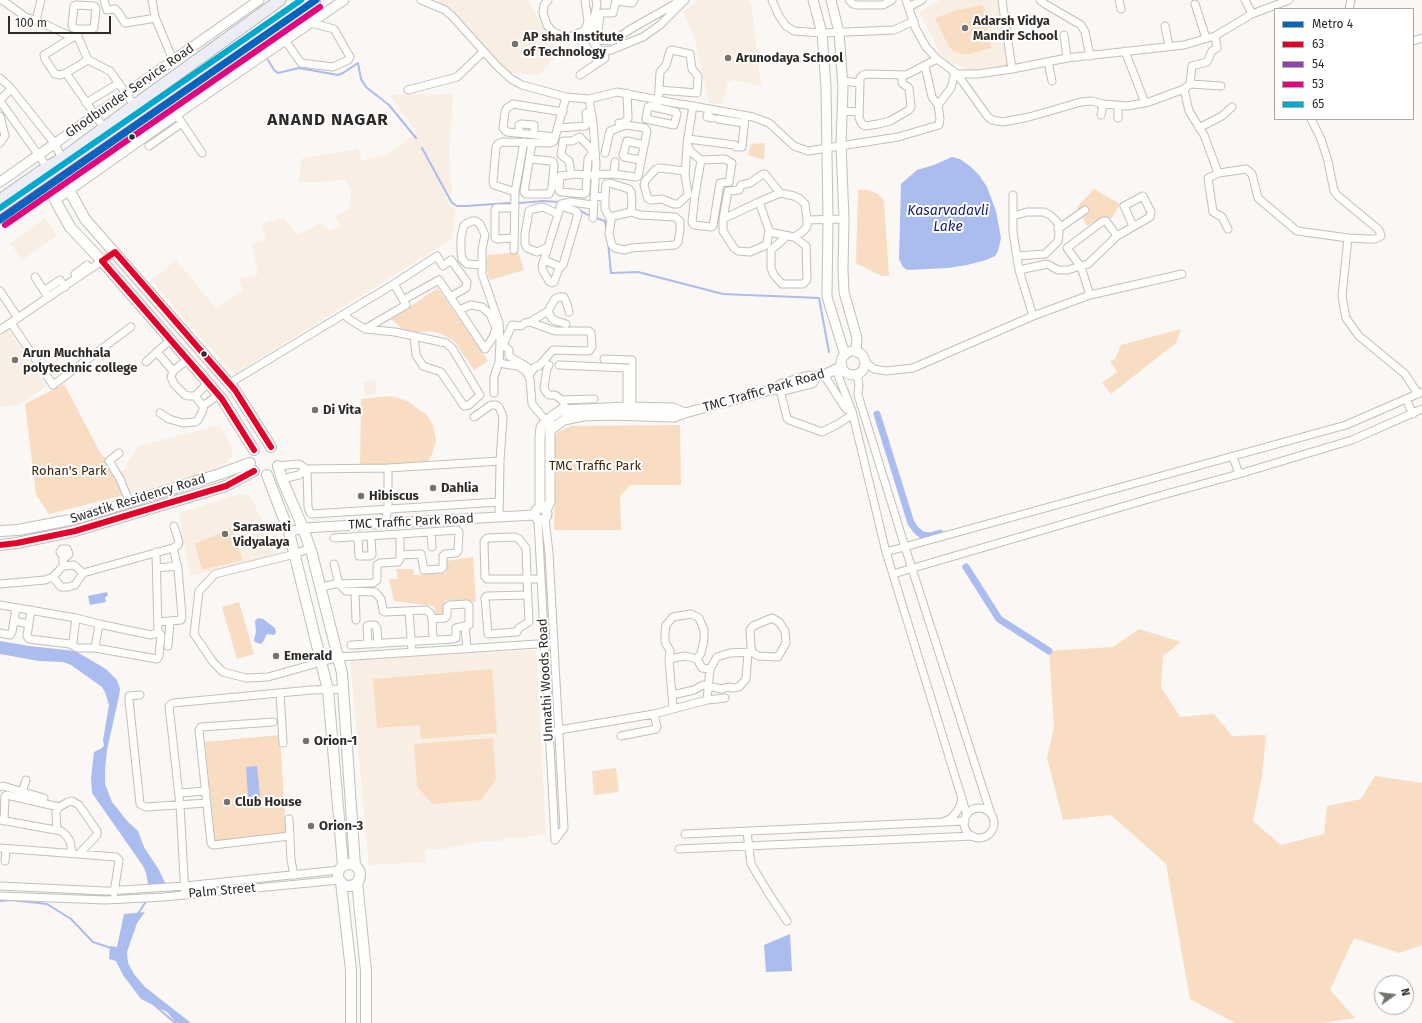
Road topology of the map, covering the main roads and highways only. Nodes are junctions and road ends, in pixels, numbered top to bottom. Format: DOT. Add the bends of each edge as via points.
graph roads {
  1 [pos="280,0"];
  2 [pos="315,0"];
  3 [pos="62,159"];
  4 [pos="47,167"];
  5 [pos="66,172"];
  6 [pos="50,183"];
  7 [pos="0,200"];
  8 [pos="0,218"];
  9 [pos="271,447"];
  10 [pos="254,450"];
  11 [pos="278,466"];
  12 [pos="252,467"];
  13 [pos="267,475"];
  14 [pos="68,520"];
  15 [pos="54,524"];
  16 [pos="26,528"];
  17 [pos="0,531"];
  18 [pos="63,534"];
  19 [pos="28,541"];
  20 [pos="0,545"];
  21 [pos="355,866"];
  22 [pos="341,874"];
  23 [pos="357,882"];
  24 [pos="350,1023"];
  25 [pos="366,1023"];
  1 -- 3 [label="main road"];
  2 -- 5 [label="main road"];
  3 -- 4 [label="main road"];
  3 -- 5 [label="main road"];
  4 -- 6 [label="main road"];
  4 -- 7 [label="main road"];
  5 -- 6 [label="main road"];
  5 -- 9 [label="main road" via="69,190 85,219 230,383"];
  6 -- 8 [label="main road"];
  6 -- 10 [label="main road" via="55,200 70,227 218,395"];
  9 -- 10 [label="main road" via="262,446"];
  9 -- 11 [label="main road" via="277,452"];
  10 -- 12 [label="main road" via="250,455"];
  11 -- 13 [label="main road" via="274,472"];
  11 -- 21 [label="main road" via="310,548 339,657"];
  12 -- 13 [label="main road" via="260,475"];
  12 -- 14 [label="main road, Swastik Residency Road" via="220,474"];
  12 -- 18 [label="main road, Swastik Residency Road" via="226,486"];
  13 -- 22 [label="main road" via="289,532 328,690"];
  14 -- 15 [label="main road, Swastik Residency Road"];
  14 -- 18 [label="main road"];
  15 -- 16 [label="main road, Swastik Residency Road"];
  15 -- 18 [label="main road"];
  16 -- 17 [label="main road, Swastik Residency Road"];
  16 -- 19 [label="main road"];
  18 -- 19 [label="main road, Swastik Residency Road"];
  19 -- 20 [label="main road, Swastik Residency Road"];
  21 -- 22 [label="main road" via="349,864"];
  21 -- 23 [label="main road" via="359,873"];
  22 -- 23 [label="main road" via="347,885"];
  22 -- 24 [label="main road" via="351,970"];
  23 -- 25 [label="main road" via="366,971"];
}
